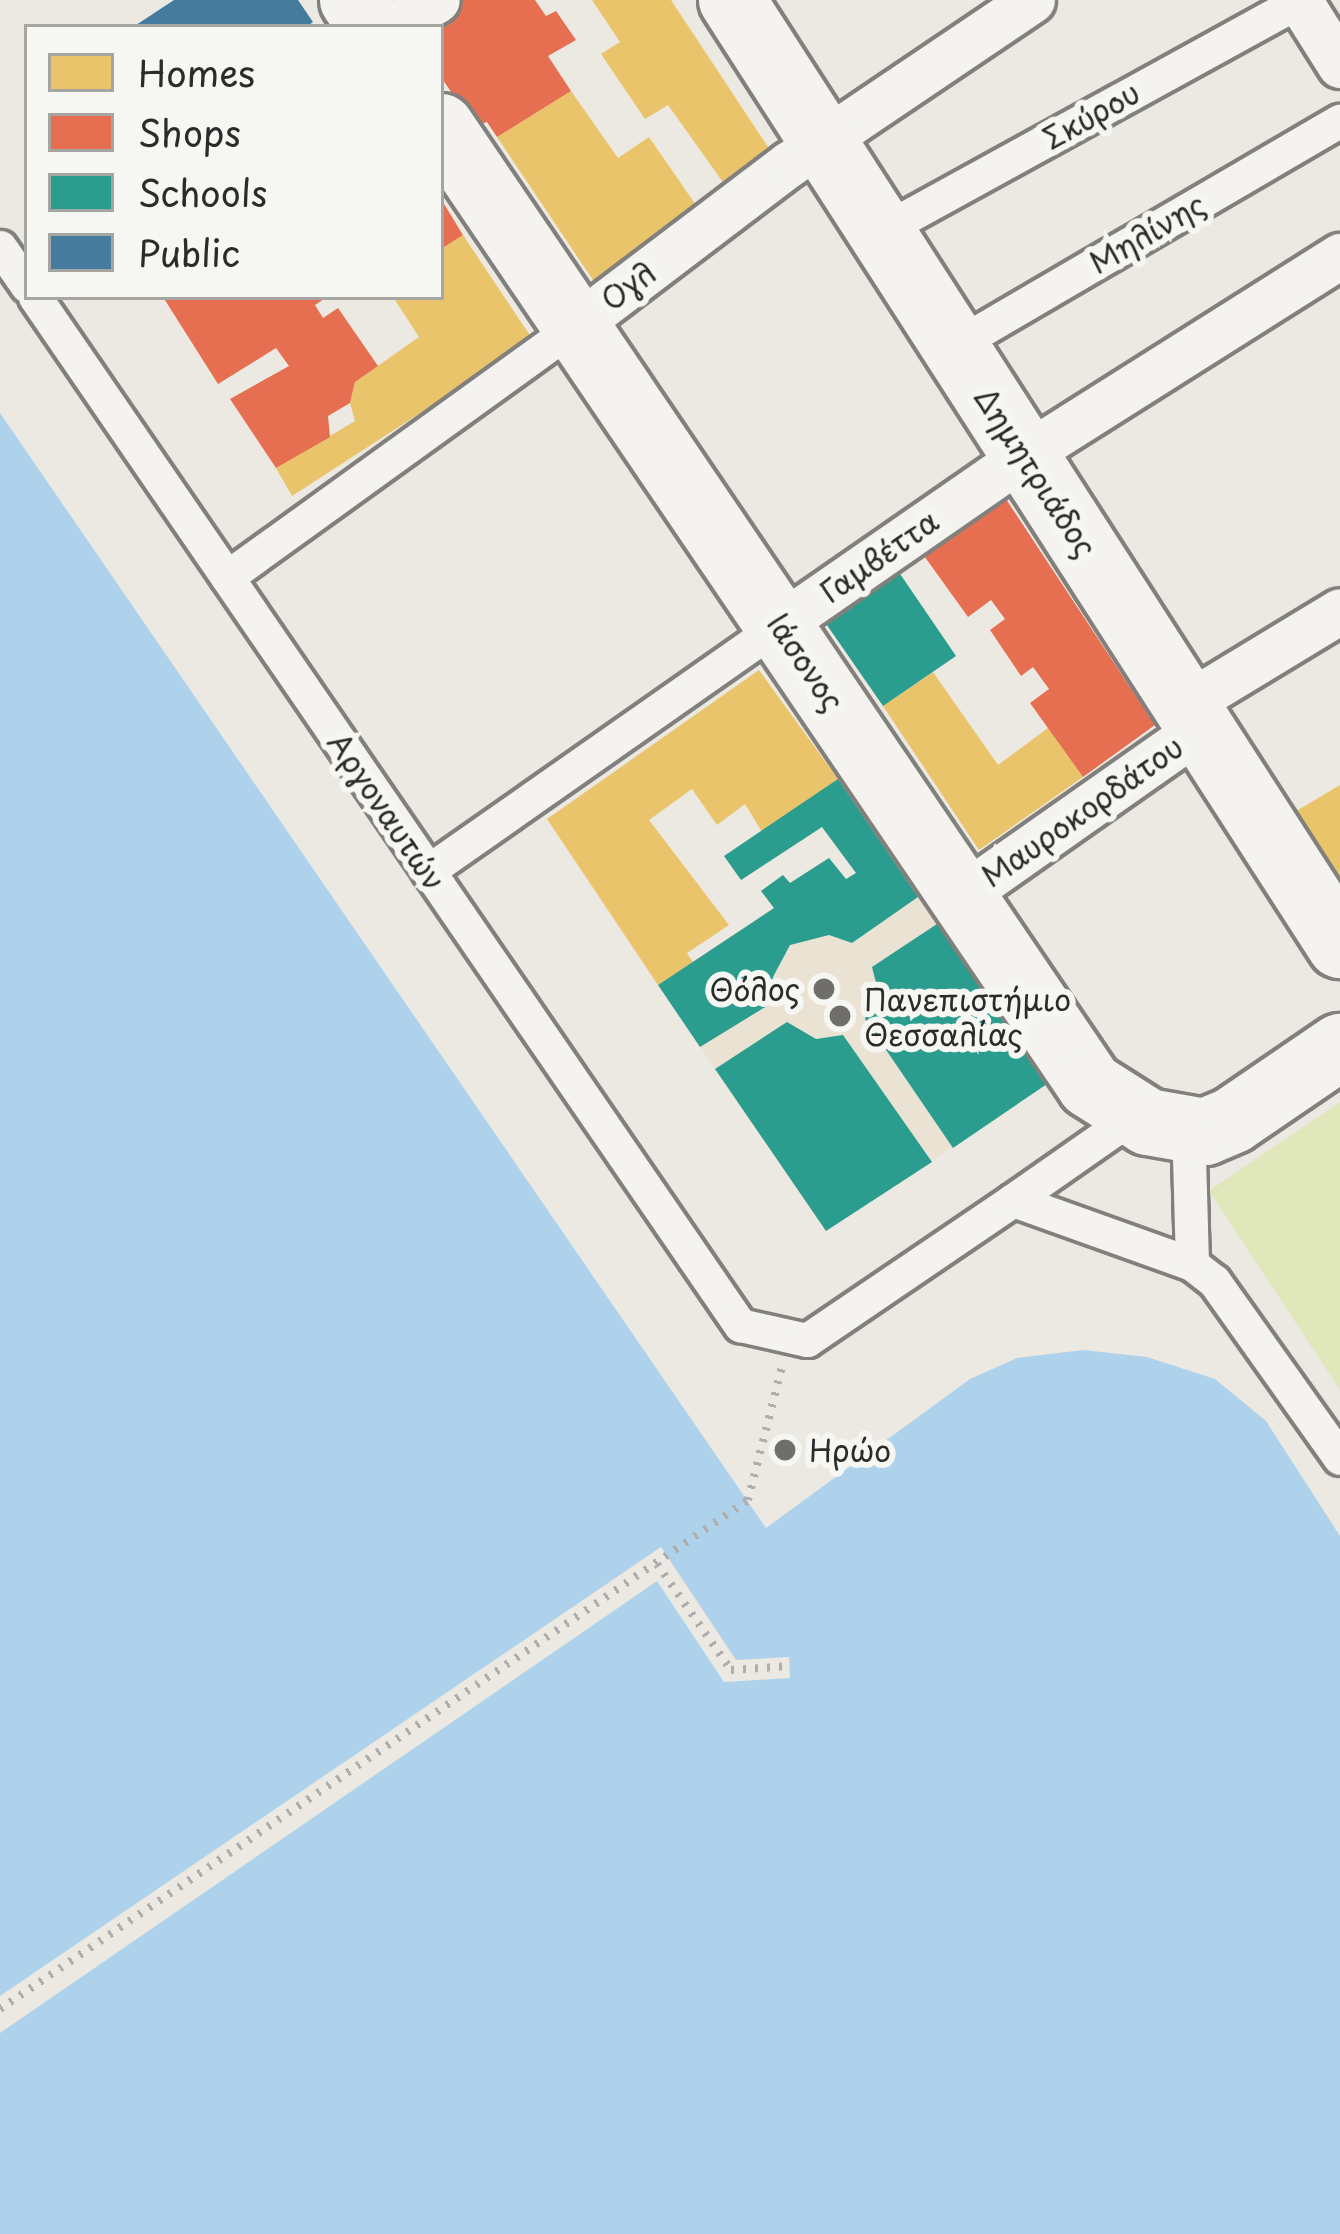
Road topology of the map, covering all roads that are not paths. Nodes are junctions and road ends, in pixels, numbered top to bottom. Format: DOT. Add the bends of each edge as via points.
graph roads {
  1 [pos="437,0"];
  2 [pos="732,0"];
  3 [pos="1032,0"];
  4 [pos="1300,0"];
  5 [pos="397,24"];
  6 [pos="1340,65"];
  7 [pos="1340,121"];
  8 [pos="444,131"];
  9 [pos="823,141"];
  10 [pos="881,231"];
  11 [pos="1340,256"];
  12 [pos="36,300"];
  13 [pos="578,324"];
  14 [pos="954,346"];
  15 [pos="1025,455"];
  16 [pos="227,577"];
  17 [pos="1340,611"];
  18 [pos="781,624"];
  19 [pos="1193,717"];
  20 [pos="428,871"];
  21 [pos="963,895"];
  22 [pos="1340,945"];
  23 [pos="1340,1047"];
  24 [pos="1112,1131"];
  25 [pos="1202,1142"];
  26 [pos="1013,1200"];
  27 [pos="1192,1264"];
  28 [pos="1340,1458"];
  1 -- 5 [label="street"];
  2 -- 9 [label="main road, Δημητριάδος"];
  3 -- 9 [label="street, Ογλ"];
  4 -- 6 [label="street"];
  4 -- 10 [label="street, Σκύρου"];
  7 -- 14 [label="street, Μηλίνης"];
  8 -- 13 [label="main road, Ιάσονος"];
  9 -- 10 [label="main road, Δημητριάδος"];
  9 -- 13 [label="street, Ογλ"];
  10 -- 14 [label="main road, Δημητριάδος"];
  11 -- 15 [label="street, Γαμβέττα"];
  12 -- 16 [label="street, Αργοναυτών"];
  13 -- 16 [label="street, Ογλ"];
  13 -- 18 [label="main road, Ιάσονος"];
  14 -- 15 [label="main road, Δημητριάδος"];
  15 -- 18 [label="street, Γαμβέττα"];
  15 -- 19 [label="main road, Δημητριάδος"];
  16 -- 20 [label="street, Αργοναυτών"];
  17 -- 19 [label="street, Μαυροκορδάτου"];
  18 -- 20 [label="street, Γαμβέττα"];
  18 -- 21 [label="main road, Ιάσονος"];
  19 -- 21 [label="street, Μαυροκορδάτου"];
  19 -- 22 [label="main road, Δημητριάδος"];
  20 -- 26 [label="street, Αργοναυτών" via="740,1325 807,1340"];
  21 -- 25 [label="main road, Ιάσονος" via="1090,1085"];
  23 -- 25 [label="main road"];
  24 -- 26 [label="street"];
  25 -- 27 [label="street"];
  26 -- 27 [label="street"];
  27 -- 28 [label="street" via="1253,1329"];
}
